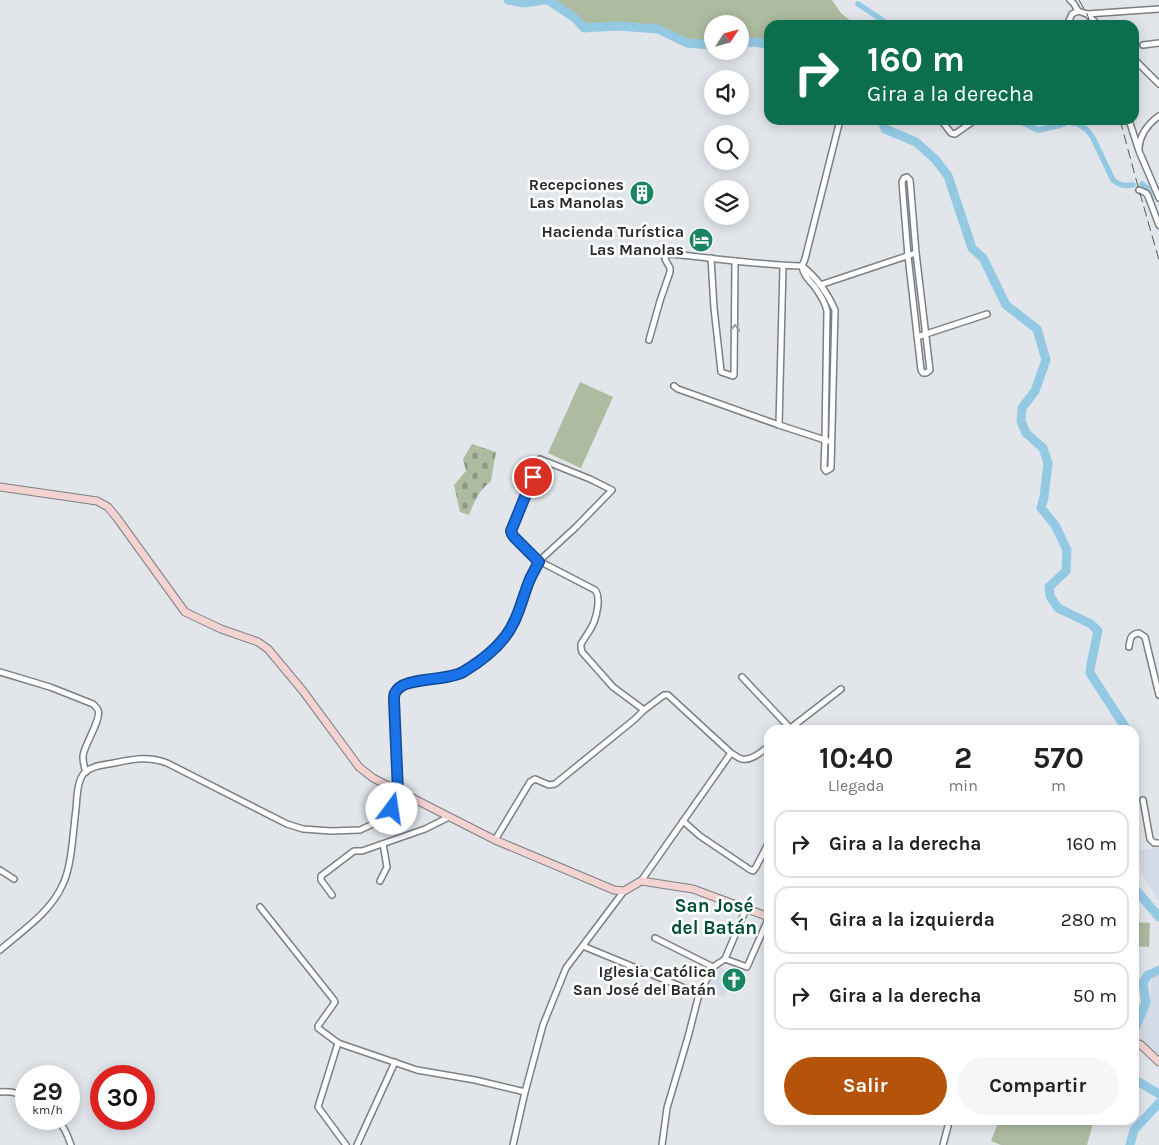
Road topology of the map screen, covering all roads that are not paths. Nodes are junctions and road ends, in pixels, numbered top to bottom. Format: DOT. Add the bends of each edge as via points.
graph roads {
  1 [pos="1070,0"];
  2 [pos="1159,9"];
  3 [pos="1078,11"];
  4 [pos="1087,14"];
  5 [pos="1069,20"];
  6 [pos="1093,20"];
  7 [pos="1159,43"];
  8 [pos="1143,46"];
  9 [pos="1139,64"];
  10 [pos="1159,84"];
  11 [pos="1159,116"];
  12 [pos="839,125"];
  13 [pos="945,125"];
  14 [pos="969,125"];
  15 [pos="1131,125"];
  16 [pos="1139,151"];
  17 [pos="1138,190"];
  18 [pos="1159,198"];
  19 [pos="1159,225"];
  20 [pos="916,253"];
  21 [pos="908,256"];
  22 [pos="711,258"];
  23 [pos="736,261"];
  24 [pos="784,266"];
  25 [pos="802,266"];
  26 [pos="820,285"];
  27 [pos="987,314"];
  28 [pos="926,334"];
  29 [pos="917,337"];
  30 [pos="649,340"];
  31 [pos="674,386"];
  32 [pos="779,425"];
  33 [pos="828,441"];
  34 [pos="0,487"];
  35 [pos="539,562"];
  36 [pos="1129,647"];
  37 [pos="0,672"];
  38 [pos="742,677"];
  39 [pos="841,689"];
  40 [pos="1159,695"];
  41 [pos="644,710"];
  42 [pos="785,725"];
  43 [pos="794,725"];
  44 [pos="764,750"];
  45 [pos="732,753"];
  46 [pos="85,768"];
  47 [pos="398,792"];
  48 [pos="1143,800"];
  49 [pos="450,817"];
  50 [pos="683,821"];
  51 [pos="495,840"];
  52 [pos="1159,843"];
  53 [pos="383,844"];
  54 [pos="764,852"];
  55 [pos="0,870"];
  56 [pos="14,879"];
  57 [pos="380,881"];
  58 [pos="641,881"];
  59 [pos="624,891"];
  60 [pos="332,895"];
  61 [pos="260,907"];
  62 [pos="746,909"];
  63 [pos="764,915"];
  64 [pos="764,928"];
  65 [pos="655,938"];
  66 [pos="583,946"];
  67 [pos="0,950"];
  68 [pos="725,959"];
  69 [pos="712,967"];
  70 [pos="699,994"];
  71 [pos="338,1043"];
  72 [pos="1139,1046"];
  73 [pos="395,1062"];
  74 [pos="1159,1062"];
  75 [pos="0,1092"];
  76 [pos="15,1092"];
  77 [pos="525,1092"];
  78 [pos="948,1125"];
  79 [pos="65,1130"];
  80 [pos="71,1145"];
  81 [pos="346,1145"];
  82 [pos="357,1145"];
  83 [pos="513,1145"];
  84 [pos="662,1145"];
  85 [pos="943,1145"];
  1 -- 3 [label="street"];
  2 -- 4 [label="street"];
  3 -- 4 [label="street"];
  3 -- 5 [label="street"];
  4 -- 6 [label="street"];
  7 -- 8 [label="street"];
  9 -- 10 [label="street"];
  11 -- 16 [label="street" via="1140,139"];
  12 -- 25 [label="street"];
  13 -- 14 [label="street" via="953,134"];
  15 -- 16 [label="street"];
  16 -- 18 [label="street"];
  17 -- 19 [label="street" via="1148,196"];
  20 -- 21 [label="street"];
  20 -- 21 [label="street" via="910,180 904,178"];
  20 -- 28 [label="street"];
  21 -- 26 [label="street"];
  21 -- 29 [label="street"];
  22 -- 23 [label="street"];
  22 -- 23 [label="street, one-way" via="720,371 733,376"];
  22 -- 30 [label="street" via="666,255 670,272"];
  23 -- 24 [label="street"];
  24 -- 25 [label="street"];
  24 -- 32 [label="street"];
  25 -- 26 [label="street"];
  25 -- 33 [label="street" via="826,304"];
  26 -- 33 [label="street" via="835,310"];
  27 -- 28 [label="street"];
  28 -- 29 [label="street"];
  28 -- 29 [label="street" via="930,370 926,373 921,370"];
  31 -- 32 [label="street"];
  32 -- 33 [label="street"];
  33 -- 33 [label="street" via="824,468 826,471 831,468"];
  34 -- 47 [label="street" via="97,501 108,507 185,612 268,649 358,767"];
  35 -- 35 [label="street" via="511,531 540,459 612,490"];
  35 -- 41 [label="street" via="598,593 594,622 581,644 582,652 613,687"];
  35 -- 47 [label="street" via="514,623 491,652 454,677 411,682 395,692"];
  36 -- 40 [label="street" via="1132,635 1139,633 1145,637"];
  37 -- 46 [label="street" via="96,707 98,717 83,754"];
  38 -- 42 [label="street"];
  39 -- 43 [label="street"];
  41 -- 45 [label="street" via="668,695"];
  41 -- 51 [label="street" via="555,784 535,779 530,782"];
  44 -- 45 [label="street" via="744,760"];
  45 -- 50 [label="street"];
  46 -- 47 [label="street" via="156,759 303,829 360,830 392,809"];
  46 -- 67 [label="street" via="63,885 52,903"];
  47 -- 49 [label="street"];
  48 -- 52 [label="street" via="1150,839"];
  49 -- 51 [label="street"];
  49 -- 53 [label="street"];
  50 -- 54 [label="street" via="749,869 756,867"];
  50 -- 58 [label="street"];
  51 -- 59 [label="street" via="614,890"];
  53 -- 57 [label="street" via="387,866"];
  53 -- 60 [label="street" via="354,851 321,876"];
  55 -- 56 [label="street"];
  58 -- 59 [label="street"];
  58 -- 62 [label="street" via="693,889"];
  59 -- 66 [label="street"];
  61 -- 71 [label="street" via="334,1000 318,1026"];
  62 -- 63 [label="street"];
  62 -- 68 [label="street"];
  64 -- 68 [label="street" via="747,967"];
  65 -- 69 [label="street"];
  66 -- 70 [label="street"];
  66 -- 77 [label="street" via="566,968 543,1024"];
  68 -- 69 [label="street"];
  69 -- 70 [label="street"];
  70 -- 84 [label="street" via="667,1108"];
  71 -- 73 [label="street"];
  71 -- 81 [label="street" via="318,1107"];
  72 -- 74 [label="street"];
  73 -- 77 [label="street" via="417,1070"];
  73 -- 82 [label="street"];
  75 -- 76 [label="street"];
  77 -- 83 [label="street"];
  78 -- 85 [label="street"];
  79 -- 80 [label="street"];
}
